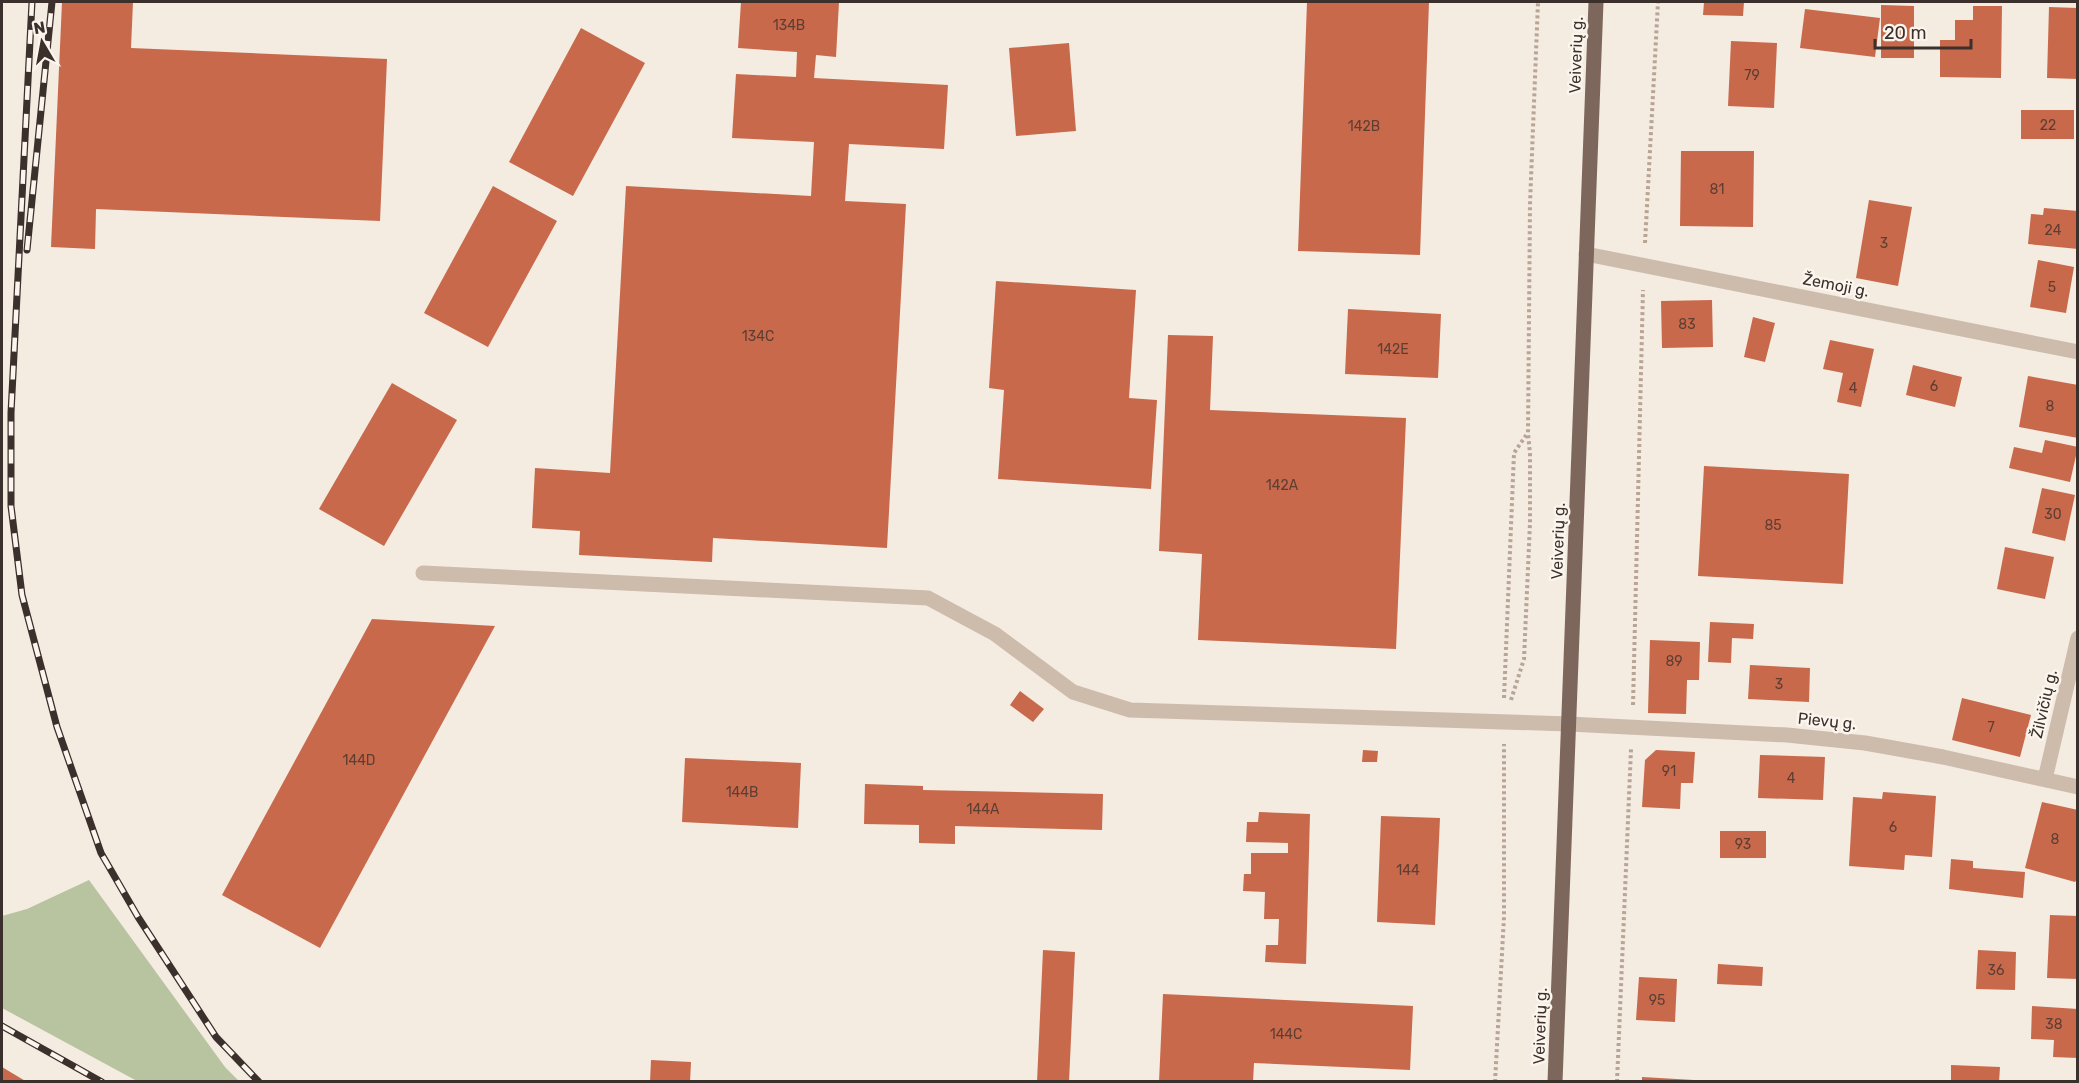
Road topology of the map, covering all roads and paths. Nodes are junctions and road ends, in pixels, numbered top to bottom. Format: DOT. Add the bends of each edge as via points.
graph roads {
  1 [pos="1538,2"];
  2 [pos="1596,2"];
  3 [pos="1658,2"];
  4 [pos="1586,254"];
  5 [pos="1644,264"];
  6 [pos="2078,352"];
  7 [pos="1528,433"];
  8 [pos="423,573"];
  9 [pos="2078,638"];
  10 [pos="1504,722"];
  11 [pos="1569,724"];
  12 [pos="1632,728"];
  13 [pos="2045,779"];
  14 [pos="2078,787"];
  15 [pos="1495,1082"];
  16 [pos="1556,1082"];
  17 [pos="1617,1082"];
  1 -- 7 [label="path" via="1530,204"];
  2 -- 4 [label="main road, Veiverių g."];
  3 -- 5 [label="path"];
  4 -- 5 [label="street, Žemoji g."];
  4 -- 11 [label="main road, Veiverių g."];
  5 -- 6 [label="street, Žemoji g."];
  5 -- 12 [label="path"];
  7 -- 10 [label="path" via="1530,523 1524,659"];
  7 -- 10 [label="path" via="1514,453"];
  8 -- 10 [label="street, Pievų g." via="928,598 994,634 1073,692 1130,710"];
  9 -- 13 [label="street, Žilvičių g."];
  10 -- 11 [label="street, Pievų g."];
  10 -- 15 [label="path" via="1504,917"];
  11 -- 12 [label="street, Pievų g."];
  11 -- 16 [label="main road, Veiverių g."];
  12 -- 13 [label="street, Pievų g." via="1865,743"];
  12 -- 17 [label="path"];
  13 -- 14 [label="street, Pievų g."];
}
